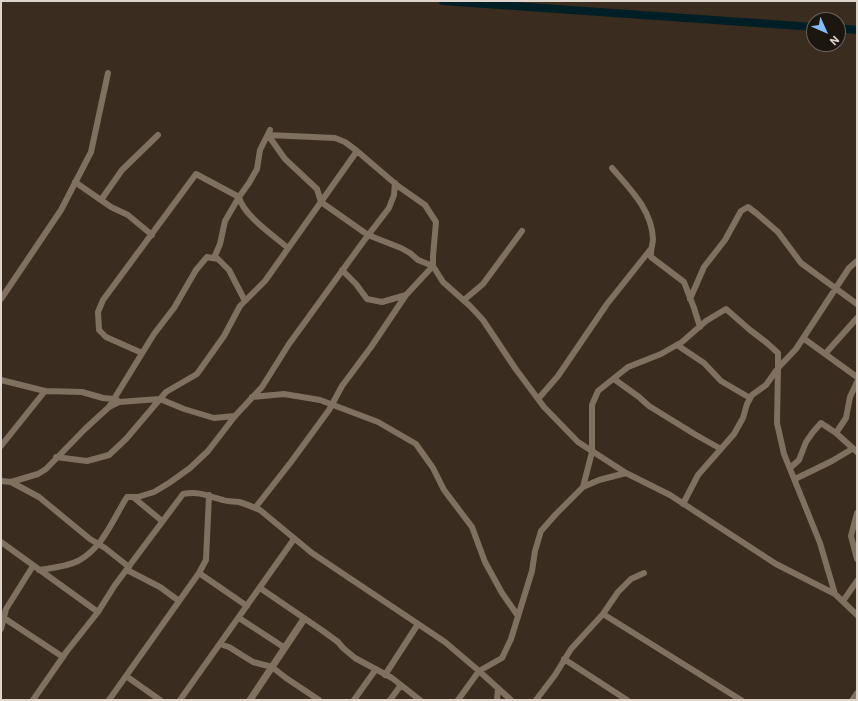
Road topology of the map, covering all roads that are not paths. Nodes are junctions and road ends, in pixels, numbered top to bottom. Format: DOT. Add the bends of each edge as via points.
graph roads {
  1 [pos="108,73"];
  2 [pos="269,132"];
  3 [pos="158,135"];
  4 [pos="357,151"];
  5 [pos="612,168"];
  6 [pos="75,182"];
  7 [pos="395,183"];
  8 [pos="240,197"];
  9 [pos="101,200"];
  10 [pos="321,202"];
  11 [pos="522,230"];
  12 [pos="152,235"];
  13 [pos="368,235"];
  14 [pos="288,248"];
  15 [pos="650,250"];
  16 [pos="214,258"];
  17 [pos="857,261"];
  18 [pos="433,266"];
  19 [pos="342,270"];
  20 [pos="836,288"];
  21 [pos="406,295"];
  22 [pos="1,299"];
  23 [pos="690,299"];
  24 [pos="464,300"];
  25 [pos="245,301"];
  26 [pos="857,304"];
  27 [pos="857,318"];
  28 [pos="700,327"];
  29 [pos="803,338"];
  30 [pos="677,345"];
  31 [pos="142,353"];
  32 [pos="825,354"];
  33 [pos="778,368"];
  34 [pos="857,377"];
  35 [pos="614,378"];
  36 [pos="1,380"];
  37 [pos="857,382"];
  38 [pos="45,391"];
  39 [pos="252,397"];
  40 [pos="750,398"];
  41 [pos="160,399"];
  42 [pos="538,399"];
  43 [pos="117,400"];
  44 [pos="332,404"];
  45 [pos="235,416"];
  46 [pos="836,433"];
  47 [pos="1,446"];
  48 [pos="721,448"];
  49 [pos="855,450"];
  50 [pos="592,452"];
  51 [pos="56,457"];
  52 [pos="790,468"];
  53 [pos="626,473"];
  54 [pos="794,479"];
  55 [pos="1,481"];
  56 [pos="11,482"];
  57 [pos="583,487"];
  58 [pos="210,495"];
  59 [pos="133,497"];
  60 [pos="683,504"];
  61 [pos="255,508"];
  62 [pos="857,513"];
  63 [pos="162,521"];
  64 [pos="294,539"];
  65 [pos="1,542"];
  66 [pos="99,544"];
  67 [pos="857,558"];
  68 [pos="33,566"];
  69 [pos="128,568"];
  70 [pos="39,570"];
  71 [pos="199,573"];
  72 [pos="644,573"];
  73 [pos="857,581"];
  74 [pos="260,588"];
  75 [pos="835,594"];
  76 [pos="179,601"];
  77 [pos="843,602"];
  78 [pos="247,606"];
  79 [pos="98,612"];
  80 [pos="602,614"];
  81 [pos="857,615"];
  82 [pos="518,616"];
  83 [pos="2,618"];
  84 [pos="239,618"];
  85 [pos="304,619"];
  86 [pos="418,624"];
  87 [pos="1,629"];
  88 [pos="220,644"];
  89 [pos="285,648"];
  90 [pos="63,657"];
  91 [pos="564,659"];
  92 [pos="272,667"];
  93 [pos="376,669"];
  94 [pos="480,671"];
  95 [pos="385,674"];
  96 [pos="126,676"];
  97 [pos="401,685"];
  98 [pos="498,688"];
  99 [pos="857,694"];
  100 [pos="33,700"];
  101 [pos="109,700"];
  102 [pos="160,700"];
  103 [pos="180,700"];
  104 [pos="250,700"];
  105 [pos="319,700"];
  106 [pos="354,700"];
  107 [pos="390,700"];
  108 [pos="420,700"];
  109 [pos="458,700"];
  110 [pos="497,700"];
  111 [pos="511,700"];
  112 [pos="536,700"];
  113 [pos="627,700"];
  114 [pos="741,700"];
  115 [pos="853,700"];
  1 -- 6 [label="street" via="91,152"];
  2 -- 4 [label="street" via="335,138"];
  2 -- 8 [label="street" via="260,150 257,169"];
  2 -- 10 [label="street" via="285,158 317,189"];
  3 -- 9 [label="street" via="122,170"];
  4 -- 7 [label="street"];
  4 -- 10 [label="street"];
  5 -- 15 [label="street" via="637,197 647,214 653,241"];
  6 -- 9 [label="street"];
  6 -- 22 [label="street" via="61,210"];
  7 -- 13 [label="street" via="389,208"];
  7 -- 18 [label="street" via="425,205 436,222"];
  8 -- 12 [label="street" via="196,174"];
  8 -- 14 [label="street" via="240,202 246,210 268,234"];
  8 -- 16 [label="street" via="225,220"];
  9 -- 12 [label="street" via="128,216"];
  10 -- 13 [label="street"];
  10 -- 14 [label="street"];
  11 -- 24 [label="street" via="483,284"];
  12 -- 31 [label="street" via="103,300 98,312 99,330 106,337"];
  13 -- 18 [label="street" via="400,248"];
  13 -- 19 [label="street"];
  14 -- 25 [label="street" via="265,281"];
  15 -- 23 [label="street" via="650,257 684,282"];
  15 -- 42 [label="street" via="607,304 558,376"];
  16 -- 25 [label="street" via="229,270"];
  16 -- 31 [label="street" via="207,257 196,270 174,308"];
  17 -- 20 [label="street" via="849,268"];
  18 -- 21 [label="street"];
  18 -- 24 [label="street" via="443,282"];
  19 -- 21 [label="street" via="367,299 382,302"];
  19 -- 39 [label="street" via="262,387"];
  20 -- 23 [label="street" via="801,263 778,232 748,207 741,212 725,240 704,267"];
  20 -- 26 [label="street"];
  20 -- 29 [label="street"];
  21 -- 44 [label="street"];
  23 -- 28 [label="street"];
  24 -- 42 [label="street" via="483,320"];
  25 -- 41 [label="street" via="197,374 166,392"];
  27 -- 32 [label="street"];
  28 -- 30 [label="street"];
  28 -- 33 [label="street" via="726,309 778,353"];
  29 -- 32 [label="street"];
  29 -- 33 [label="street"];
  30 -- 35 [label="street" via="628,367"];
  30 -- 40 [label="street" via="704,363 721,380"];
  31 -- 43 [label="street"];
  32 -- 34 [label="street"];
  33 -- 40 [label="street" via="766,384"];
  33 -- 52 [label="street" via="777,423"];
  35 -- 48 [label="street" via="649,406"];
  35 -- 50 [label="street" via="598,392 592,405"];
  36 -- 38 [label="street"];
  37 -- 46 [label="street" via="850,397 846,418"];
  38 -- 43 [label="street" via="82,392"];
  38 -- 47 [label="street"];
  39 -- 44 [label="street" via="284,394"];
  39 -- 45 [label="street"];
  40 -- 48 [label="street" via="734,434"];
  41 -- 43 [label="street"];
  41 -- 45 [label="street" via="214,418"];
  41 -- 51 [label="street" via="109,455 88,461"];
  42 -- 50 [label="street" via="567,432"];
  43 -- 51 [label="street"];
  44 -- 61 [label="street"];
  44 -- 82 [label="street" via="378,422 416,444 433,468 444,490 472,527 502,593"];
  45 -- 59 [label="street" via="208,451 190,468 154,492"];
  46 -- 49 [label="street"];
  46 -- 52 [label="street" via="821,423 806,442 799,460"];
  48 -- 60 [label="street" via="698,475"];
  49 -- 54 [label="street"];
  50 -- 53 [label="street"];
  50 -- 57 [label="street"];
  51 -- 56 [label="street" via="38,474"];
  52 -- 54 [label="street"];
  53 -- 57 [label="street"];
  53 -- 60 [label="street"];
  54 -- 75 [label="street" via="820,543"];
  55 -- 56 [label="street"];
  56 -- 66 [label="street" via="39,497"];
  57 -- 82 [label="street" via="541,531"];
  58 -- 61 [label="street"];
  58 -- 63 [label="street" via="194,492 183,494"];
  58 -- 71 [label="street" via="206,560"];
  59 -- 63 [label="street"];
  59 -- 66 [label="street" via="127,497"];
  60 -- 75 [label="street" via="776,564"];
  61 -- 64 [label="street"];
  62 -- 67 [label="street" via="851,536"];
  63 -- 69 [label="street"];
  64 -- 74 [label="street"];
  64 -- 86 [label="street"];
  65 -- 68 [label="street"];
  66 -- 69 [label="street"];
  66 -- 70 [label="street" via="78,561"];
  68 -- 70 [label="street"];
  68 -- 83 [label="street"];
  69 -- 76 [label="street"];
  69 -- 79 [label="street"];
  70 -- 79 [label="street"];
  71 -- 76 [label="street"];
  71 -- 78 [label="street"];
  72 -- 80 [label="street" via="631,578"];
  73 -- 77 [label="street"];
  74 -- 78 [label="street"];
  74 -- 85 [label="street"];
  75 -- 77 [label="street"];
  76 -- 96 [label="street"];
  77 -- 81 [label="street"];
  78 -- 84 [label="street"];
  79 -- 90 [label="street"];
  80 -- 91 [label="street"];
  80 -- 114 [label="street"];
  82 -- 94 [label="street" via="502,658"];
  83 -- 87 [label="street"];
  83 -- 90 [label="street"];
  84 -- 88 [label="street"];
  84 -- 89 [label="street"];
  85 -- 89 [label="street"];
  85 -- 93 [label="street" via="333,638 355,658"];
  86 -- 94 [label="street" via="446,642"];
  86 -- 95 [label="street"];
  88 -- 92 [label="street" via="253,662"];
  88 -- 103 [label="street"];
  89 -- 92 [label="street"];
  90 -- 100 [label="street"];
  91 -- 112 [label="street"];
  91 -- 113 [label="street"];
  92 -- 104 [label="street"];
  92 -- 105 [label="street"];
  93 -- 95 [label="street"];
  93 -- 106 [label="street"];
  94 -- 98 [label="street"];
  94 -- 109 [label="street"];
  95 -- 97 [label="street"];
  96 -- 101 [label="street"];
  96 -- 102 [label="street"];
  97 -- 107 [label="street"];
  97 -- 108 [label="street"];
  98 -- 110 [label="street"];
  98 -- 111 [label="street"];
  99 -- 115 [label="street"];
}
